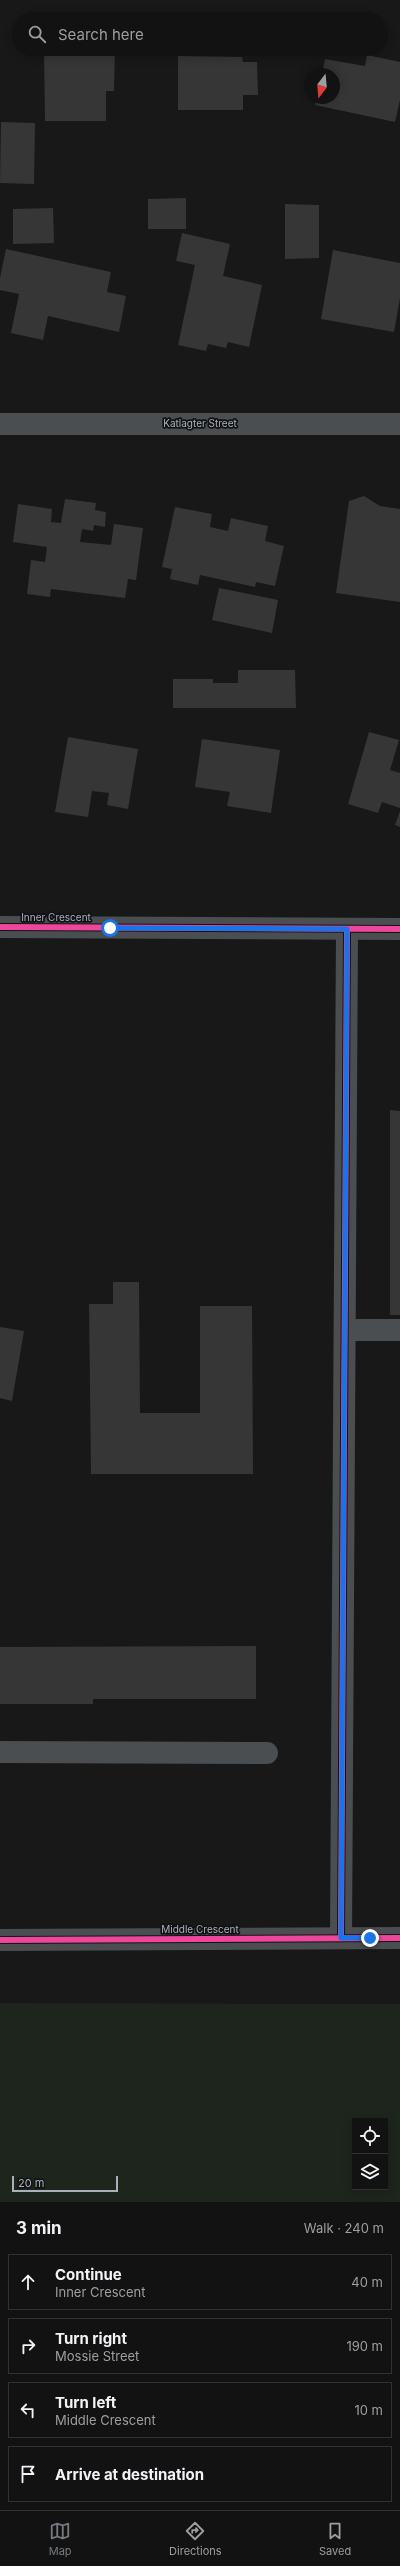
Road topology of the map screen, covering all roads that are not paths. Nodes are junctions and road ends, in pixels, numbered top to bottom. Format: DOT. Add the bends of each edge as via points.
graph roads {
  1 [pos="0,424"];
  2 [pos="400,424"];
  3 [pos="0,927"];
  4 [pos="347,929"];
  5 [pos="400,929"];
  6 [pos="344,1330"];
  7 [pos="400,1330"];
  8 [pos="0,1752"];
  9 [pos="267,1752"];
  10 [pos="341,1938"];
  11 [pos="400,1938"];
  12 [pos="0,1940"];
  1 -- 2 [label="street, Katlagter Street"];
  3 -- 4 [label="street, Inner Crescent"];
  4 -- 5 [label="street, Inner Crescent"];
  4 -- 6 [label="street"];
  6 -- 7 [label="street"];
  6 -- 10 [label="street"];
  8 -- 9 [label="street"];
  10 -- 11 [label="street, Middle Crescent"];
  10 -- 12 [label="street, Middle Crescent"];
}
